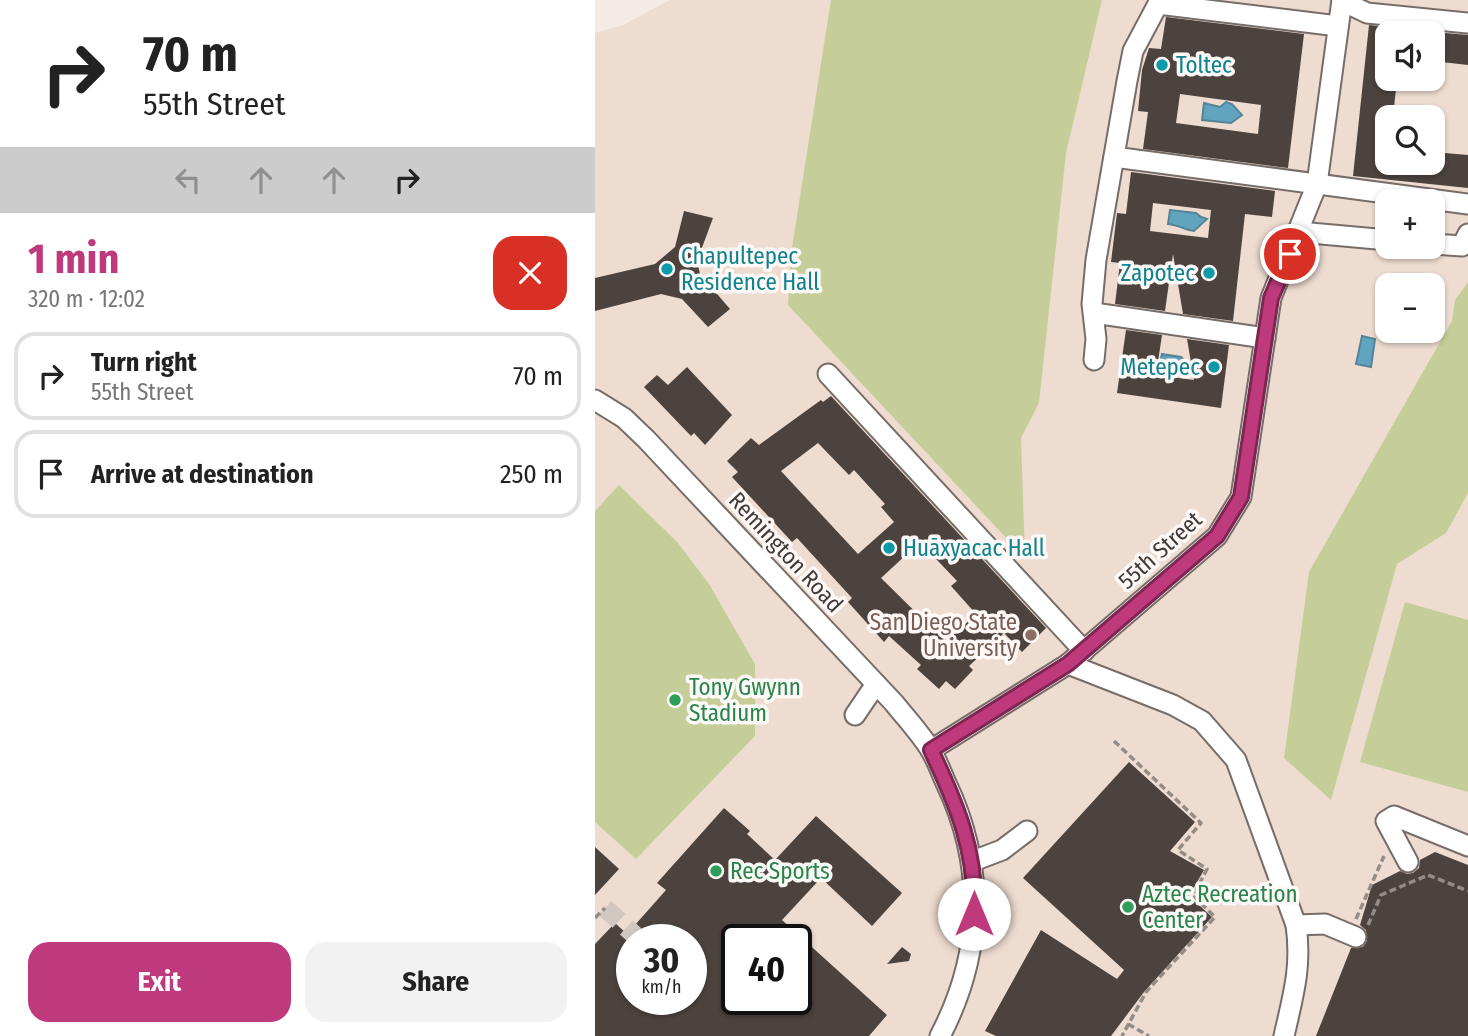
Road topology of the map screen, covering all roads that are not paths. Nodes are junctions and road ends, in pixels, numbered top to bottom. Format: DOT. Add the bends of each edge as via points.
graph roads {
  1 [pos="1342,0"];
  2 [pos="1468,23"];
  3 [pos="1338,26"];
  4 [pos="1114,157"];
  5 [pos="1317,184"];
  6 [pos="1468,204"];
  7 [pos="1299,232"];
  8 [pos="1468,234"];
  9 [pos="1375,239"];
  10 [pos="1445,245"];
  11 [pos="1094,313"];
  12 [pos="1265,338"];
  13 [pos="1094,360"];
  14 [pos="828,374"];
  15 [pos="595,400"];
  16 [pos="1084,651"];
  17 [pos="1068,664"];
  18 [pos="876,684"];
  19 [pos="855,715"];
  20 [pos="931,750"];
  21 [pos="1027,831"];
  22 [pos="1468,846"];
  23 [pos="973,861"];
  24 [pos="1408,862"];
  25 [pos="1296,925"];
  26 [pos="1356,937"];
  27 [pos="940,1036"];
  28 [pos="1284,1036"];
  1 -- 2 [label="street" via="1367,13"];
  1 -- 3 [label="street, 55th Street"];
  3 -- 4 [label="street" via="1157,4 1133,51"];
  3 -- 5 [label="street, 55th Street"];
  4 -- 5 [label="street"];
  4 -- 11 [label="street" via="1096,260"];
  5 -- 6 [label="street"];
  5 -- 7 [label="street, 55th Street"];
  7 -- 9 [label="street"];
  7 -- 12 [label="street, 55th Street" via="1271,298"];
  8 -- 10 [label="street" via="1462,246"];
  11 -- 12 [label="street"];
  11 -- 13 [label="street"];
  12 -- 16 [label="street, 55th Street" via="1241,497 1234,510 1217,536"];
  14 -- 16 [label="street"];
  15 -- 18 [label="street, Remington Road" via="646,439"];
  16 -- 17 [label="street, 55th Street"];
  17 -- 20 [label="street, 55th Street"];
  17 -- 25 [label="street" via="1173,705 1202,721 1228,750 1256,809"];
  18 -- 19 [label="street"];
  18 -- 20 [label="street, Remington Road"];
  20 -- 23 [label="street" via="954,800"];
  21 -- 23 [label="street" via="1002,850"];
  22 -- 24 [label="street" via="1394,816 1386,821"];
  23 -- 27 [label="street" via="973,938 961,991"];
  25 -- 26 [label="street" via="1325,924"];
  25 -- 28 [label="street" via="1300,952"];
}
